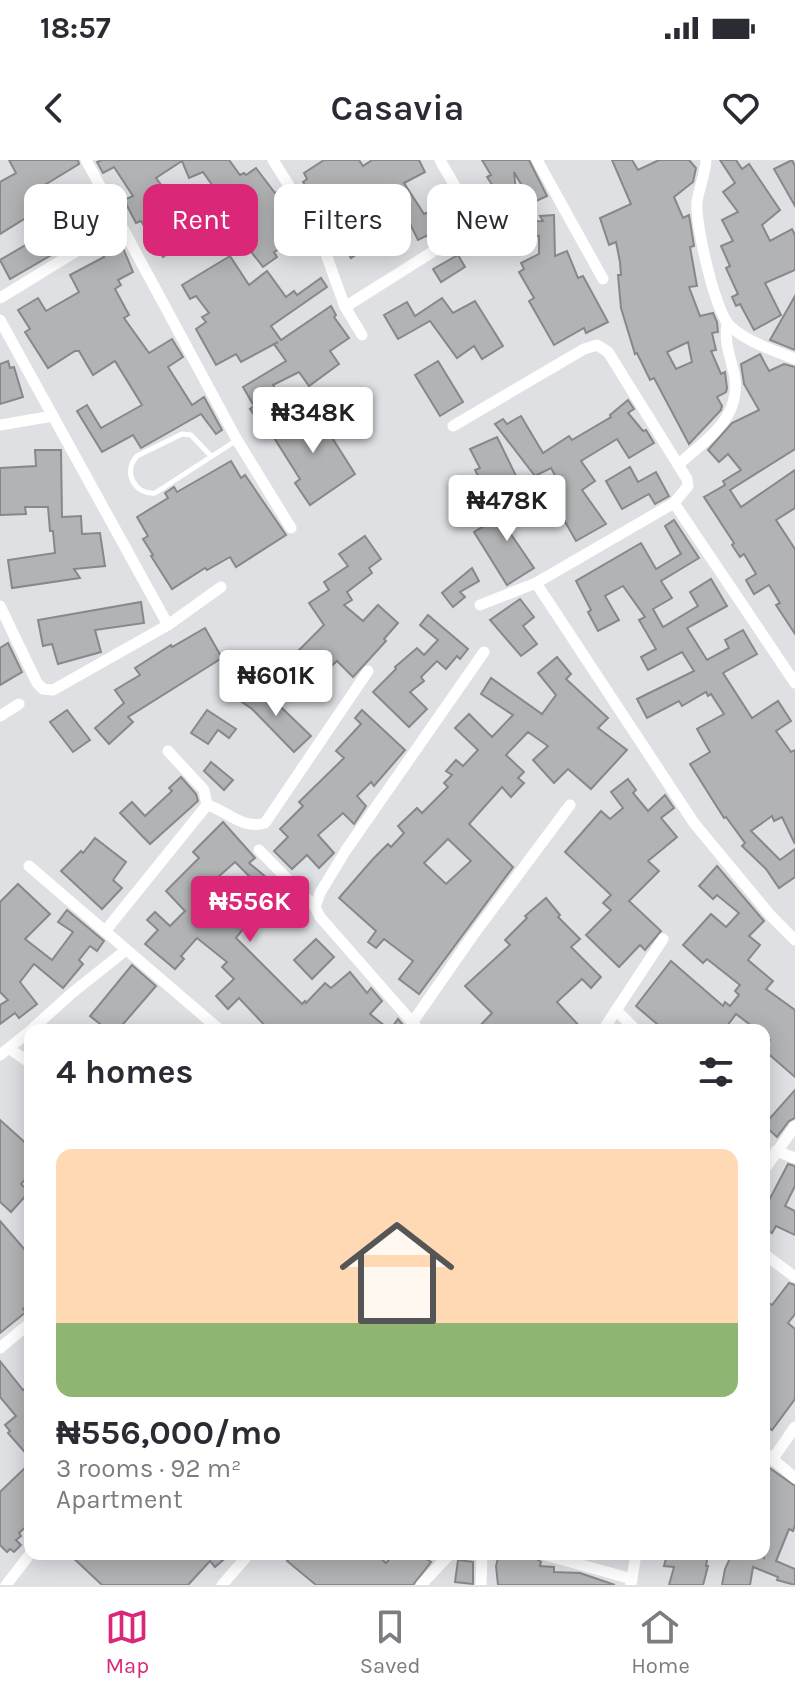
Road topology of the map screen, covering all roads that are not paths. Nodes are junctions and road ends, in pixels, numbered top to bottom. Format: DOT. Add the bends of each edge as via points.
graph roads {
  1 [pos="86,160"];
  2 [pos="273,160"];
  3 [pos="440,160"];
  4 [pos="537,160"];
  5 [pos="706,160"];
  6 [pos="99,184"];
  7 [pos="127,235"];
  8 [pos="69,256"];
  9 [pos="603,279"];
  10 [pos="0,298"];
  11 [pos="345,307"];
  12 [pos="0,320"];
  13 [pos="727,324"];
  14 [pos="362,335"];
  15 [pos="795,359"];
  16 [pos="53,416"];
  17 [pos="0,425"];
  18 [pos="453,426"];
  19 [pos="237,440"];
  20 [pos="211,456"];
  21 [pos="679,464"];
  22 [pos="674,503"];
  23 [pos="291,528"];
  24 [pos="536,583"];
  25 [pos="221,587"];
  26 [pos="480,605"];
  27 [pos="0,606"];
  28 [pos="168,625"];
  29 [pos="484,652"];
  30 [pos="368,671"];
  31 [pos="795,683"];
  32 [pos="19,704"];
  33 [pos="0,716"];
  34 [pos="168,751"];
  35 [pos="207,805"];
  36 [pos="570,805"];
  37 [pos="259,850"];
  38 [pos="29,866"];
  39 [pos="315,907"];
  40 [pos="106,930"];
  41 [pos="663,939"];
  42 [pos="795,940"];
  43 [pos="126,950"];
  44 [pos="616,1010"];
  45 [pos="39,1024"];
  46 [pos="213,1024"];
  47 [pos="413,1024"];
  48 [pos="418,1024"];
  49 [pos="607,1024"];
  50 [pos="630,1024"];
  51 [pos="24,1037"];
  52 [pos="5,1052"];
  53 [pos="24,1060"];
  54 [pos="795,1126"];
  55 [pos="776,1151"];
  56 [pos="795,1158"];
  57 [pos="770,1160"];
  58 [pos="770,1258"];
  59 [pos="795,1277"];
  60 [pos="24,1328"];
  61 [pos="0,1348"];
  62 [pos="795,1427"];
  63 [pos="770,1454"];
  64 [pos="770,1458"];
  65 [pos="795,1478"];
  66 [pos="25,1560"];
  67 [pos="244,1560"];
  68 [pos="444,1560"];
  69 [pos="482,1560"];
  70 [pos="561,1560"];
  71 [pos="635,1560"];
  72 [pos="632,1582"];
  73 [pos="6,1585"];
  74 [pos="222,1585"];
  75 [pos="421,1585"];
  76 [pos="481,1585"];
  1 -- 6 [label="street"];
  2 -- 11 [label="street" via="318,232"];
  3 -- 11 [label="street" via="462,200 463,223 453,239"];
  4 -- 9 [label="street"];
  5 -- 13 [label="street" via="697,203 700,228 708,273"];
  7 -- 19 [label="street"];
  8 -- 10 [label="street"];
  11 -- 14 [label="street"];
  12 -- 16 [label="street"];
  13 -- 15 [label="street"];
  13 -- 21 [label="street" via="725,338 737,387 733,406 729,417"];
  16 -- 17 [label="street"];
  16 -- 28 [label="street"];
  18 -- 21 [label="street" via="597,345 608,352"];
  19 -- 20 [label="lane"];
  19 -- 23 [label="street"];
  20 -- 20 [label="lane" via="155,493 138,490 129,470 137,456 182,434 191,435"];
  21 -- 22 [label="street" via="688,486"];
  22 -- 24 [label="street"];
  22 -- 31 [label="street"];
  24 -- 26 [label="street"];
  24 -- 42 [label="street" via="694,823"];
  25 -- 28 [label="street"];
  27 -- 28 [label="street" via="43,689 53,690"];
  29 -- 39 [label="street" via="346,850"];
  30 -- 35 [label="street" via="265,823 245,824"];
  32 -- 33 [label="street"];
  34 -- 35 [label="street" via="204,790"];
  35 -- 40 [label="street"];
  36 -- 48 [label="street" via="471,938"];
  37 -- 39 [label="street"];
  38 -- 40 [label="street"];
  39 -- 47 [label="street"];
  40 -- 43 [label="street"];
  41 -- 44 [label="street"];
  43 -- 45 [label="street"];
  43 -- 46 [label="street"];
  44 -- 49 [label="street"];
  44 -- 50 [label="street"];
  51 -- 52 [label="street"];
  52 -- 53 [label="street"];
  54 -- 55 [label="street"];
  55 -- 56 [label="street"];
  55 -- 57 [label="street"];
  58 -- 59 [label="street"];
  60 -- 61 [label="street"];
  62 -- 63 [label="street"];
  64 -- 65 [label="street"];
  66 -- 73 [label="street"];
  67 -- 74 [label="street"];
  68 -- 75 [label="street"];
  69 -- 76 [label="street"];
  70 -- 72 [label="street"];
  71 -- 72 [label="street"];
}
